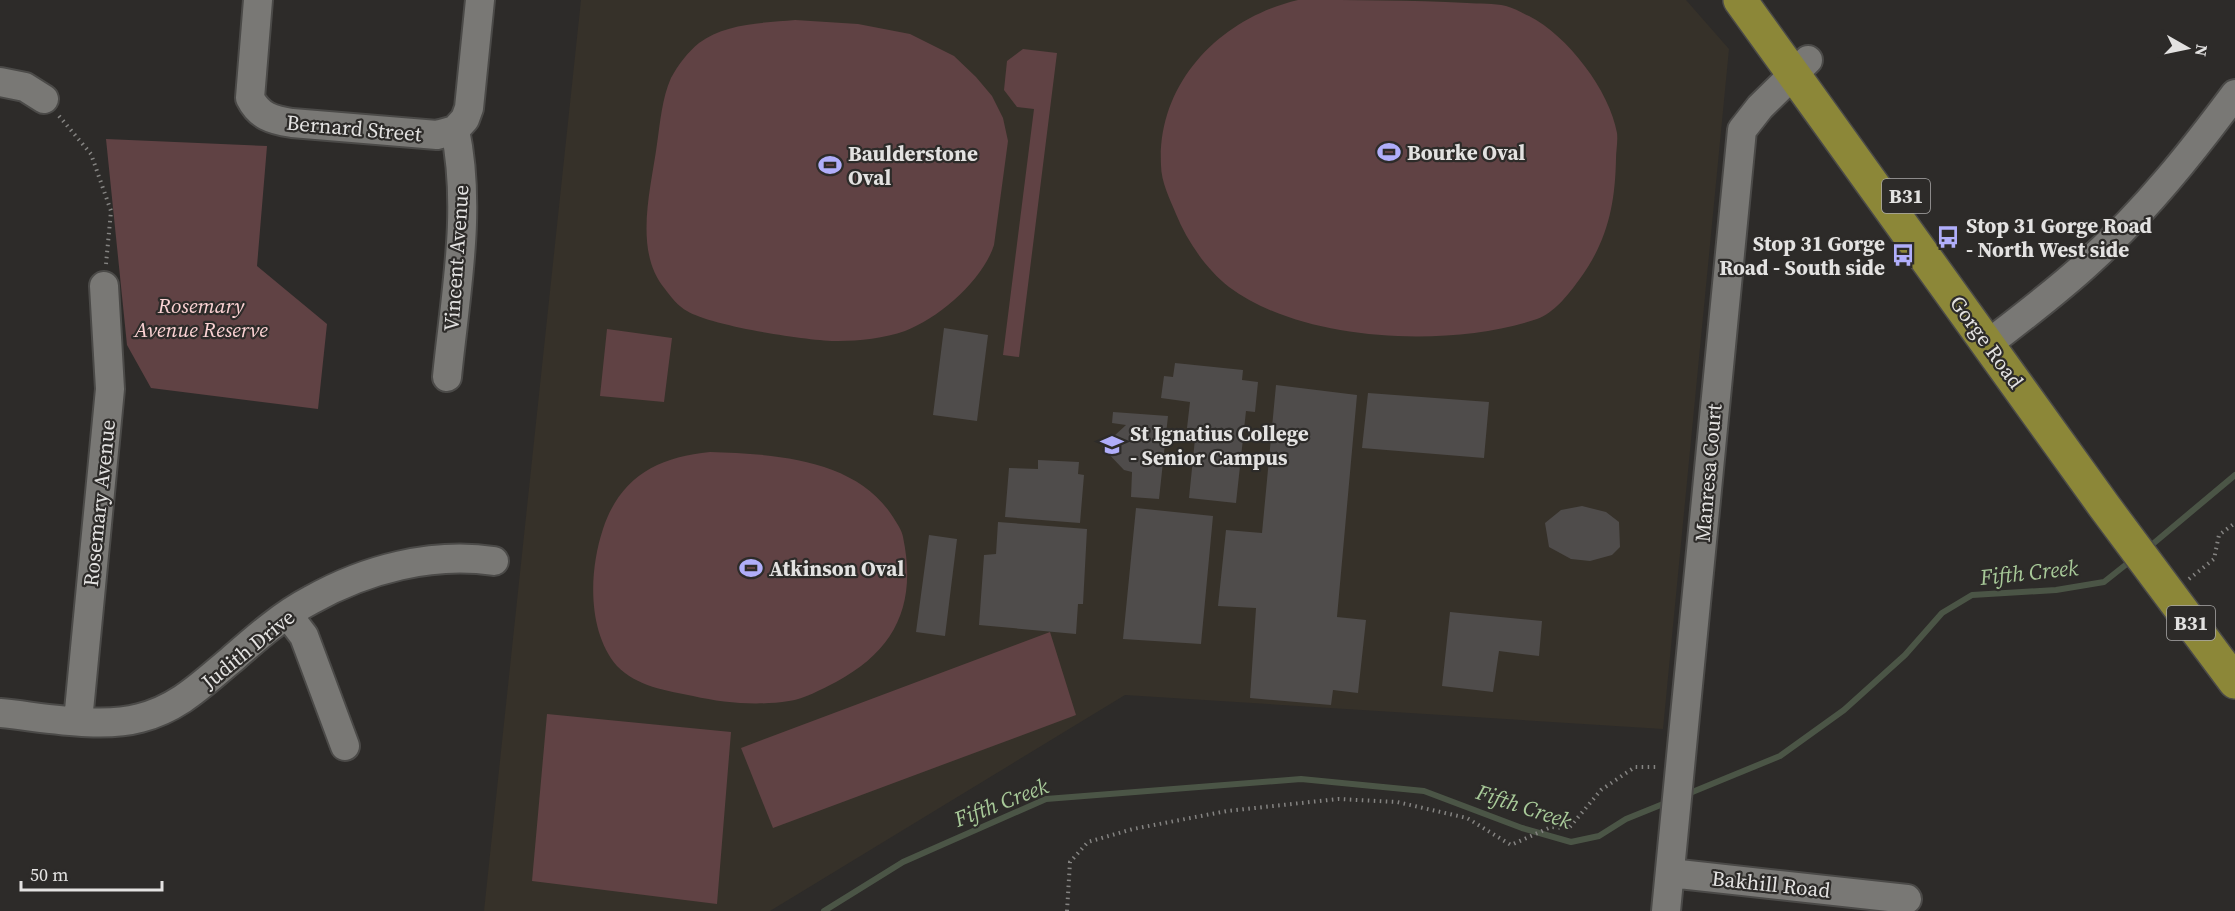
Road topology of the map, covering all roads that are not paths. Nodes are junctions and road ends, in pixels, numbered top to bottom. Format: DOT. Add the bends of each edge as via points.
graph roads {
  1 [pos="258,0"];
  2 [pos="480,0"];
  3 [pos="1740,0"];
  4 [pos="1765,0"];
  5 [pos="1801,67"];
  6 [pos="0,82"];
  7 [pos="2235,94"];
  8 [pos="44,99"];
  9 [pos="455,130"];
  10 [pos="104,286"];
  11 [pos="1996,338"];
  12 [pos="447,377"];
  13 [pos="2147,548"];
  14 [pos="494,561"];
  15 [pos="288,615"];
  16 [pos="2235,654"];
  17 [pos="2235,682"];
  18 [pos="0,713"];
  19 [pos="78,721"];
  20 [pos="345,746"];
  21 [pos="1670,873"];
  22 [pos="1907,899"];
  23 [pos="1666,911"];
  1 -- 9 [label="street, Bernard Street" via="250,98 256,109 272,120 437,135"];
  2 -- 9 [label="street" via="469,108"];
  3 -- 5 [label="main road, Gorge Road / B31"];
  4 -- 5 [label="main road, Gorge Road / B31"];
  5 -- 11 [label="main road, Gorge Road / B31"];
  5 -- 21 [label="street, Manresa Court" via="1742,130"];
  6 -- 8 [label="street" via="25,87"];
  7 -- 11 [label="street" via="2202,138 2092,260"];
  9 -- 12 [label="street, Vincent Avenue" via="462,162 463,210"];
  10 -- 19 [label="street, Rosemary Avenue" via="110,389"];
  11 -- 13 [label="main road, Gorge Road / B31"];
  13 -- 16 [label="main road, Gorge Road / B31" via="2184,584"];
  13 -- 17 [label="main road, Gorge Road / B31"];
  14 -- 15 [label="street, Judith Drive" via="451,558 375,572 311,599"];
  15 -- 19 [label="street, Judith Drive" via="196,692 165,709 140,719"];
  15 -- 20 [label="street" via="304,636"];
  18 -- 19 [label="street, Judith Drive"];
  21 -- 22 [label="street, Bakhill Road"];
  21 -- 23 [label="street, Manresa Court"];
}
